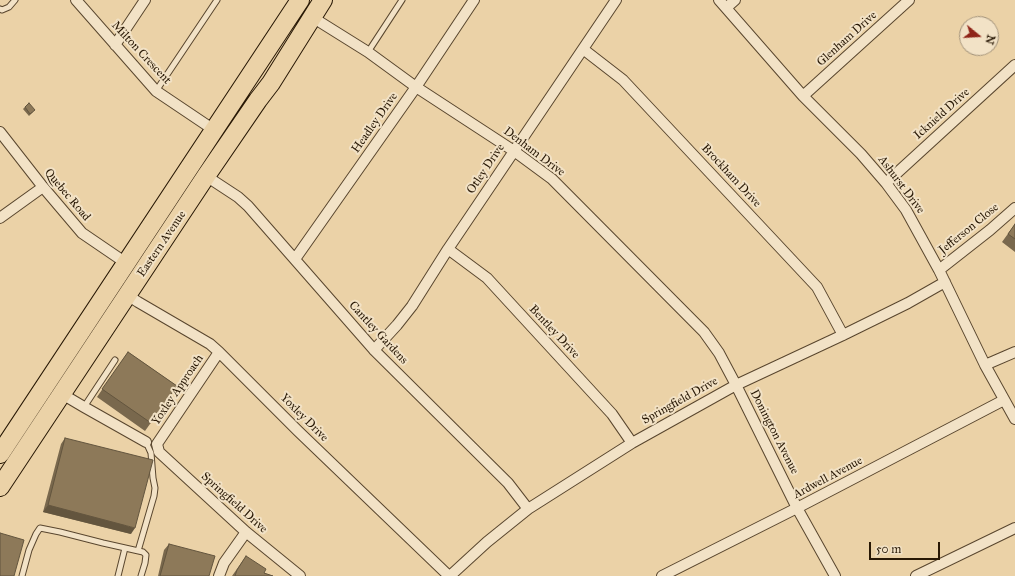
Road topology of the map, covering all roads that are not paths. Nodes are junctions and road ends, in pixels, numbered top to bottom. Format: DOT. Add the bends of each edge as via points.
graph roads {
  1 [pos="15,0"];
  2 [pos="76,0"];
  3 [pos="145,0"];
  4 [pos="217,0"];
  5 [pos="300,0"];
  6 [pos="323,0"];
  7 [pos="402,0"];
  8 [pos="474,0"];
  9 [pos="616,0"];
  10 [pos="719,0"];
  11 [pos="735,0"];
  12 [pos="909,0"];
  13 [pos="726,8"];
  14 [pos="0,10"];
  15 [pos="312,17"];
  16 [pos="115,45"];
  17 [pos="583,49"];
  18 [pos="368,52"];
  19 [pos="1015,65"];
  20 [pos="416,87"];
  21 [pos="156,91"];
  22 [pos="803,96"];
  23 [pos="214,130"];
  24 [pos="0,132"];
  25 [pos="514,151"];
  26 [pos="206,176"];
  27 [pos="886,183"];
  28 [pos="43,187"];
  29 [pos="1015,208"];
  30 [pos="0,218"];
  31 [pos="448,249"];
  32 [pos="295,259"];
  33 [pos="126,263"];
  34 [pos="939,270"];
  35 [pos="945,282"];
  36 [pos="127,295"];
  37 [pos="843,335"];
  38 [pos="374,350"];
  39 [pos="220,352"];
  40 [pos="1015,352"];
  41 [pos="115,360"];
  42 [pos="985,365"];
  43 [pos="736,385"];
  44 [pos="62,394"];
  45 [pos="1004,400"];
  46 [pos="84,407"];
  47 [pos="1015,420"];
  48 [pos="146,442"];
  49 [pos="632,443"];
  50 [pos="157,444"];
  51 [pos="0,454"];
  52 [pos="0,487"];
  53 [pos="798,508"];
  54 [pos="528,509"];
  55 [pos="1015,528"];
  56 [pos="246,532"];
  57 [pos="125,548"];
  58 [pos="138,551"];
  59 [pos="22,576"];
  60 [pos="118,576"];
  61 [pos="141,576"];
  62 [pos="219,576"];
  63 [pos="300,576"];
  64 [pos="450,576"];
  65 [pos="662,576"];
  66 [pos="835,576"];
  67 [pos="916,576"];
  1 -- 14 [label="lane"];
  2 -- 16 [label="street, Milton Crescent"];
  3 -- 16 [label="street"];
  4 -- 21 [label="lane"];
  5 -- 23 [label="highway, Eastern Avenue"];
  6 -- 15 [label="highway, Eastern Avenue"];
  7 -- 18 [label="lane"];
  8 -- 20 [label="street, Headley Drive"];
  9 -- 17 [label="street, Otley Drive"];
  10 -- 13 [label="street, Ashurst Drive"];
  11 -- 13 [label="street"];
  12 -- 22 [label="street, Glenham Drive"];
  13 -- 22 [label="street, Ashurst Drive"];
  15 -- 18 [label="street, Denham Drive"];
  15 -- 26 [label="highway, Eastern Avenue" via="271,83"];
  16 -- 21 [label="street, Milton Crescent"];
  17 -- 25 [label="street, Otley Drive"];
  17 -- 37 [label="street, Brockham Drive" via="623,80 817,287"];
  18 -- 20 [label="street, Denham Drive"];
  19 -- 27 [label="street, Icknield Drive"];
  20 -- 25 [label="street, Denham Drive"];
  20 -- 32 [label="street, Headley Drive"];
  21 -- 23 [label="street, Milton Crescent"];
  22 -- 27 [label="street, Ashurst Drive"];
  23 -- 33 [label="highway, Eastern Avenue"];
  24 -- 28 [label="street, Quebec Road"];
  25 -- 31 [label="street, Otley Drive"];
  25 -- 43 [label="street, Denham Drive" via="552,179 704,332"];
  26 -- 32 [label="street, Cantley Gardens" via="248,206"];
  26 -- 36 [label="highway, Eastern Avenue"];
  27 -- 34 [label="street, Ashurst Drive" via="906,210"];
  28 -- 30 [label="street"];
  28 -- 33 [label="street, Quebec Road" via="82,233"];
  29 -- 34 [label="street, Jefferson Close"];
  31 -- 38 [label="street, Otley Drive" via="412,306"];
  31 -- 49 [label="street, Bentley Drive" via="487,278 612,414"];
  32 -- 38 [label="street, Cantley Gardens"];
  33 -- 51 [label="highway, Eastern Avenue"];
  34 -- 35 [label="street, Ashurst Drive"];
  35 -- 37 [label="street, Springfield Drive"];
  35 -- 42 [label="street, Ashurst Drive"];
  36 -- 39 [label="street, Yoxley Drive"];
  36 -- 44 [label="highway, Eastern Avenue"];
  37 -- 43 [label="street, Springfield Drive"];
  38 -- 54 [label="street, Cantley Gardens" via="508,482"];
  39 -- 50 [label="street, Yoxley Approach"];
  39 -- 64 [label="street, Yoxley Drive" via="298,431"];
  40 -- 42 [label="street"];
  41 -- 46 [label="lane"];
  42 -- 45 [label="street, Ashurst Drive"];
  43 -- 49 [label="street, Springfield Drive"];
  43 -- 53 [label="street, Donington Avenue"];
  44 -- 46 [label="street"];
  44 -- 52 [label="highway, Eastern Avenue"];
  45 -- 47 [label="street, Ashurst Drive"];
  45 -- 53 [label="street, Ardwell Avenue"];
  46 -- 48 [label="street"];
  48 -- 58 [label="lane" via="151,453 156,488"];
  49 -- 54 [label="street, Springfield Drive"];
  50 -- 56 [label="street, Springfield Drive" via="159,452"];
  53 -- 65 [label="street, Ardwell Avenue"];
  53 -- 66 [label="street, Donington Avenue"];
  54 -- 64 [label="street, Springfield Drive"];
  55 -- 67 [label="street"];
  56 -- 62 [label="street" via="224,563"];
  56 -- 63 [label="street, Springfield Drive"];
  57 -- 58 [label="lane"];
  57 -- 59 [label="lane" via="40,528 29,550"];
  57 -- 60 [label="lane"];
  58 -- 61 [label="lane" via="146,555"];
}
